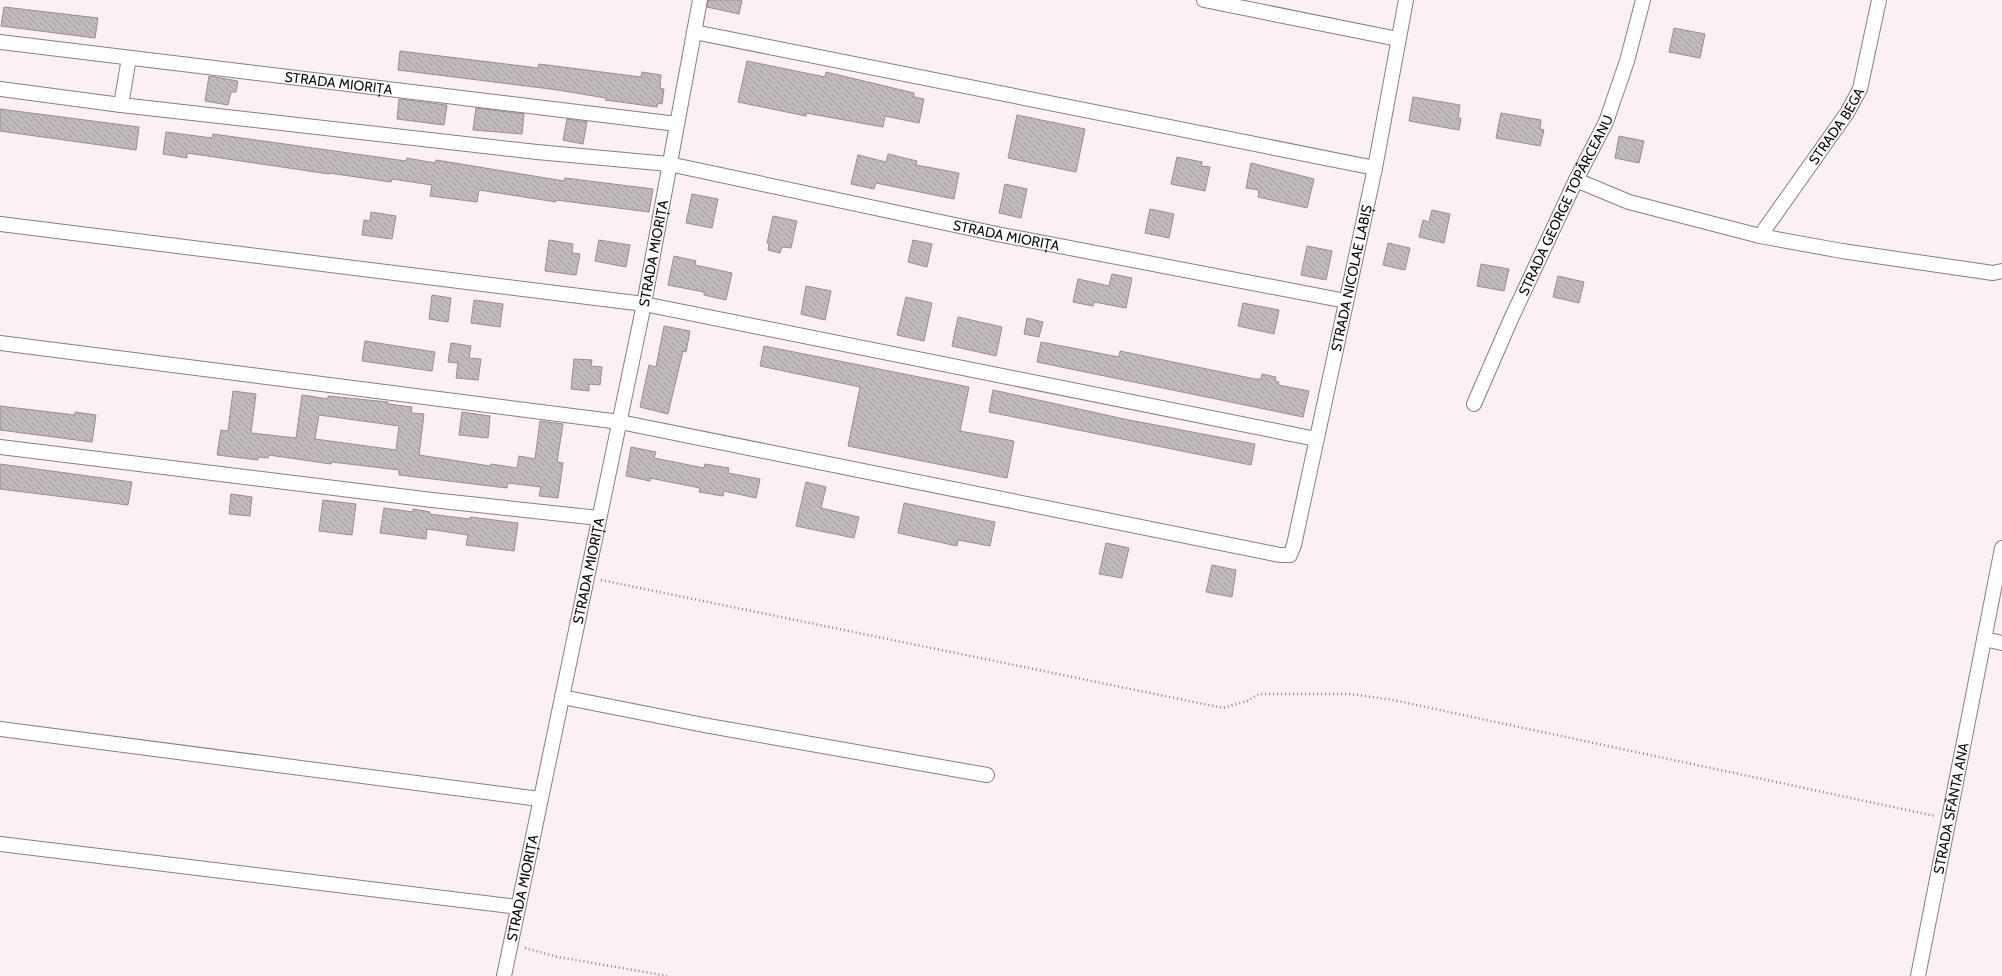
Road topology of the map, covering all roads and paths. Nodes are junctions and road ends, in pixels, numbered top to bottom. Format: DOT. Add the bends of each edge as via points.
graph roads {
  1 [pos="700,0"];
  2 [pos="1204,0"];
  3 [pos="1406,0"];
  4 [pos="1643,0"];
  5 [pos="1879,0"];
  6 [pos="694,32"];
  7 [pos="1398,39"];
  8 [pos="0,42"];
  9 [pos="128,58"];
  10 [pos="0,89"];
  11 [pos="121,105"];
  12 [pos="677,124"];
  13 [pos="669,164"];
  14 [pos="1375,168"];
  15 [pos="1576,180"];
  16 [pos="0,224"];
  17 [pos="1760,236"];
  18 [pos="2002,271"];
  19 [pos="1346,301"];
  20 [pos="644,304"];
  21 [pos="0,343"];
  22 [pos="1474,404"];
  23 [pos="620,422"];
  24 [pos="1316,439"];
  25 [pos="0,446"];
  26 [pos="600,518"];
  27 [pos="2002,548"];
  28 [pos="587,577"];
  29 [pos="1984,639"];
  30 [pos="2002,643"];
  31 [pos="562,697"];
  32 [pos="0,729"];
  33 [pos="987,775"];
  34 [pos="540,799"];
  35 [pos="1949,819"];
  36 [pos="0,844"];
  37 [pos="518,907"];
  38 [pos="511,944"];
  39 [pos="504,976"];
  40 [pos="668,976"];
  41 [pos="1918,976"];
  1 -- 6 [label="street, STRADA MIORIȚA"];
  2 -- 7 [label="street"];
  3 -- 7 [label="street, STRADA NICOLAE LABIȘ"];
  4 -- 15 [label="street, STRADA GEORGE TOPÂRCEANU" via="1627,61 1606,122"];
  5 -- 17 [label="street, STRADA BEGA" via="1860,89 1847,113"];
  6 -- 12 [label="street, STRADA MIORIȚA"];
  6 -- 14 [label="street"];
  7 -- 14 [label="street, STRADA NICOLAE LABIȘ"];
  8 -- 9 [label="street, STRADA MIORIȚA"];
  9 -- 11 [label="street"];
  9 -- 12 [label="street, STRADA MIORIȚA"];
  10 -- 11 [label="street, STRADA MIORIȚA"];
  11 -- 13 [label="street, STRADA MIORIȚA" via="537,152"];
  12 -- 13 [label="street, STRADA MIORIȚA"];
  13 -- 19 [label="street, STRADA MIORIȚA" via="997,234"];
  13 -- 20 [label="street, STRADA MIORIȚA"];
  14 -- 19 [label="street, STRADA NICOLAE LABIȘ"];
  15 -- 17 [label="street" via="1629,202"];
  15 -- 22 [label="street, STRADA GEORGE TOPÂRCEANU" via="1510,319"];
  16 -- 20 [label="street"];
  17 -- 18 [label="street" via="1993,273"];
  19 -- 24 [label="street, STRADA NICOLAE LABIȘ"];
  20 -- 23 [label="street, STRADA MIORIȚA"];
  20 -- 24 [label="street"];
  21 -- 23 [label="street"];
  23 -- 24 [label="street, STRADA NICOLAE LABIȘ" via="1280,555 1290,555 1294,545"];
  23 -- 26 [label="street, STRADA MIORIȚA"];
  25 -- 26 [label="street" via="424,499"];
  26 -- 28 [label="street, STRADA MIORIȚA"];
  27 -- 29 [label="street, STRADA SFÂNTA ANA"];
  28 -- 31 [label="street, STRADA MIORIȚA"];
  28 -- 35 [label="path" via="1223,708 1247,701 1259,694 1350,694 1393,700"];
  29 -- 30 [label="street"];
  29 -- 35 [label="street, STRADA SFÂNTA ANA"];
  31 -- 33 [label="street"];
  31 -- 34 [label="street, STRADA MIORIȚA"];
  32 -- 34 [label="street"];
  34 -- 37 [label="street, STRADA MIORIȚA"];
  35 -- 41 [label="street, STRADA SFÂNTA ANA"];
  36 -- 37 [label="street"];
  37 -- 38 [label="street, STRADA MIORIȚA"];
  38 -- 39 [label="street, STRADA MIORIȚA"];
  38 -- 40 [label="path" via="558,957"];
}
